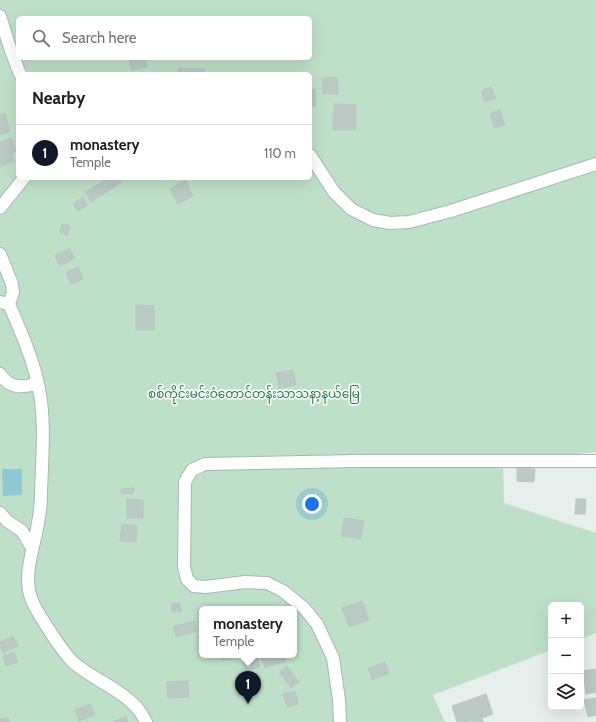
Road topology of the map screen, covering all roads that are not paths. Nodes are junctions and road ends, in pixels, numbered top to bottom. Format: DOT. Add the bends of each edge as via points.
graph roads {
  1 [pos="0,16"];
  2 [pos="19,72"];
  3 [pos="312,158"];
  4 [pos="596,164"];
  5 [pos="22,180"];
  6 [pos="0,208"];
  7 [pos="0,254"];
  8 [pos="5,303"];
  9 [pos="0,374"];
  10 [pos="38,384"];
  11 [pos="596,461"];
  12 [pos="0,513"];
  13 [pos="32,548"];
  14 [pos="146,722"];
  15 [pos="340,722"];
  1 -- 2 [label="street"];
  3 -- 4 [label="street" via="334,192 351,210 373,220 390,223 409,222 451,211"];
  5 -- 6 [label="street"];
  7 -- 8 [label="street" via="13,292"];
  8 -- 10 [label="street" via="27,347"];
  9 -- 10 [label="street" via="9,384 17,387"];
  10 -- 13 [label="street" via="42,407 41,494"];
  11 -- 15 [label="street" via="205,464 192,470 185,482 184,567 187,579 194,586 206,587 245,582 267,583 283,591 304,608 317,624 333,658"];
  12 -- 13 [label="street" via="22,531"];
  13 -- 14 [label="street" via="27,585 32,602 48,627 74,663 130,701"];
}
